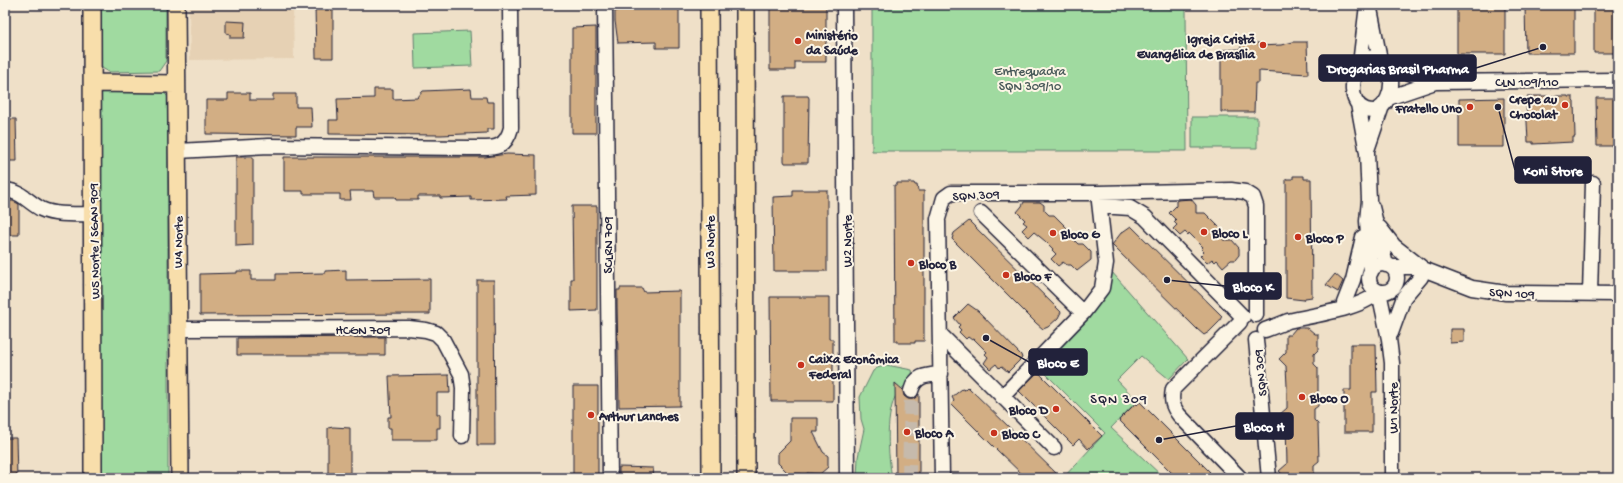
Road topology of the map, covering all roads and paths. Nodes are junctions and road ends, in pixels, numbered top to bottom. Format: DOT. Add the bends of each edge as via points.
graph roads {
  1 [pos="92,5"];
  2 [pos="176,5"];
  3 [pos="510,5"];
  4 [pos="709,5"];
  5 [pos="746,5"];
  6 [pos="844,5"];
  7 [pos="1368,5"];
  8 [pos="605,9"];
  9 [pos="1383,62"];
  10 [pos="1360,64"];
  11 [pos="1618,80"];
  12 [pos="1436,82"];
  13 [pos="93,83"];
  14 [pos="176,84"];
  15 [pos="1384,103"];
  16 [pos="1358,104"];
  17 [pos="178,151"];
  18 [pos="1367,153"];
  19 [pos="1593,183"];
  20 [pos="5,190"];
  21 [pos="1099,200"];
  22 [pos="981,212"];
  23 [pos="92,214"];
  24 [pos="1372,222"];
  25 [pos="1389,266"];
  26 [pos="1422,273"];
  27 [pos="1370,274"];
  28 [pos="1386,290"];
  29 [pos="1590,294"];
  30 [pos="1618,294"];
  31 [pos="1341,306"];
  32 [pos="1083,313"];
  33 [pos="1251,325"];
  34 [pos="179,330"];
  35 [pos="940,334"];
  36 [pos="1390,336"];
  37 [pos="941,374"];
  38 [pos="911,390"];
  39 [pos="1002,398"];
  40 [pos="462,436"];
  41 [pos="1054,448"];
  42 [pos="93,478"];
  43 [pos="180,478"];
  44 [pos="610,478"];
  45 [pos="711,478"];
  46 [pos="746,478"];
  47 [pos="847,478"];
  48 [pos="942,478"];
  49 [pos="1240,478"];
  50 [pos="1269,478"];
  51 [pos="1392,478"];
  1 -- 13 [label="main road, W5 Norte / SGAN 909"];
  2 -- 14 [label="main road, W4 Norte"];
  3 -- 17 [label="street" via="511,128 505,143 471,148 269,146"];
  4 -- 45 [label="main road, W3 Norte"];
  5 -- 46 [label="main road"];
  6 -- 47 [label="street, W2 Norte"];
  7 -- 9 [label="street"];
  7 -- 10 [label="street"];
  8 -- 44 [label="street, SCLRN 709"];
  9 -- 10 [label="street" via="1370,58"];
  9 -- 12 [label="street, CLN 109/110"];
  9 -- 15 [label="street" via="1389,71 1391,83"];
  10 -- 16 [label="street" via="1353,90 1354,99"];
  11 -- 12 [label="street, CLN 109/110"];
  12 -- 15 [label="street, CLN 109/110"];
  13 -- 14 [label="main road"];
  13 -- 23 [label="main road, W5 Norte / SGAN 909"];
  14 -- 17 [label="main road, W4 Norte"];
  15 -- 16 [label="street" via="1370,111"];
  15 -- 18 [label="street"];
  16 -- 18 [label="street"];
  17 -- 34 [label="main road, W4 Norte"];
  18 -- 24 [label="street"];
  19 -- 29 [label="street"];
  20 -- 23 [label="street" via="19,193 50,212"];
  21 -- 32 [label="street" via="1106,253 1104,280 1098,294"];
  21 -- 33 [label="street, SQN 309" via="1130,208 1145,217"];
  21 -- 33 [label="street, SQN 309" via="1231,190 1253,197 1256,206"];
  21 -- 35 [label="street, SQN 309" via="967,192 951,193 944,198 938,219"];
  22 -- 32 [label="street, SQN 309"];
  23 -- 42 [label="main road, W5 Norte / SGAN 909"];
  24 -- 25 [label="street"];
  24 -- 26 [label="street"];
  24 -- 27 [label="street"];
  24 -- 31 [label="street" via="1353,280"];
  25 -- 26 [label="street, SQN 109" via="1405,266"];
  25 -- 27 [label="street" via="1379,265"];
  25 -- 28 [label="street" via="1396,274 1396,284"];
  26 -- 28 [label="street, SQN 109"];
  26 -- 29 [label="street, SQN 109" via="1436,275 1472,288 1506,293"];
  26 -- 36 [label="street" via="1404,297"];
  27 -- 28 [label="street" via="1372,287"];
  27 -- 31 [label="street"];
  28 -- 31 [label="street, SQN 309" via="1364,302"];
  28 -- 36 [label="street, W1 Norte"];
  29 -- 30 [label="street, SQN 109"];
  31 -- 33 [label="street, SQN 309" via="1287,322"];
  32 -- 39 [label="street"];
  33 -- 49 [label="street, SQN 309" via="1220,340 1173,389 1171,398 1179,415"];
  33 -- 50 [label="street, SQN 309"];
  34 -- 40 [label="street, HCGN 709" via="409,328 436,333 443,340 461,374"];
  34 -- 43 [label="main road, W4 Norte"];
  35 -- 37 [label="street, SQN 309"];
  35 -- 39 [label="street"];
  36 -- 51 [label="street, W1 Norte"];
  37 -- 38 [label="street" via="922,376 915,380"];
  37 -- 48 [label="street, SQN 309"];
  39 -- 41 [label="street"];
}
